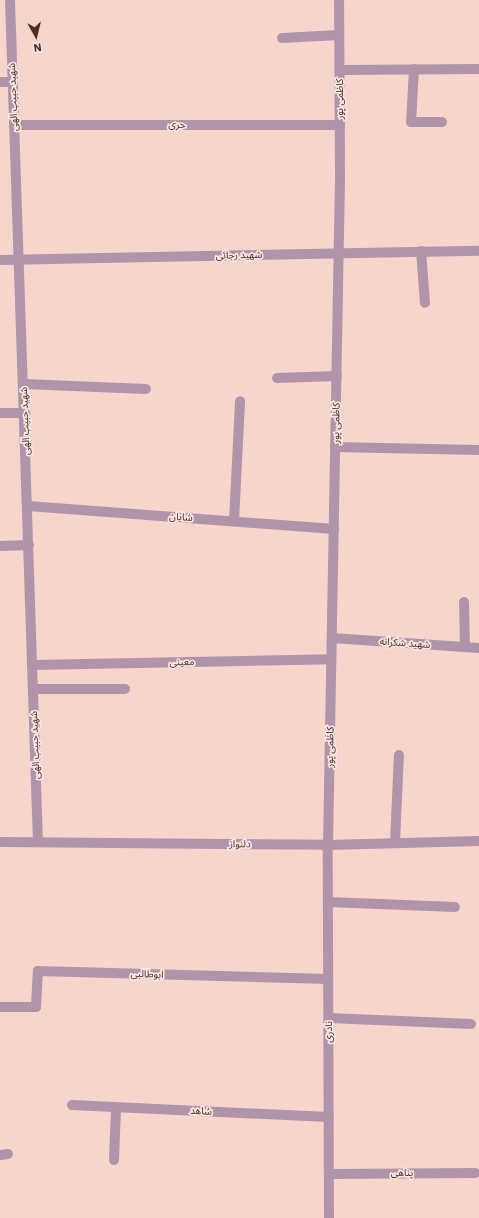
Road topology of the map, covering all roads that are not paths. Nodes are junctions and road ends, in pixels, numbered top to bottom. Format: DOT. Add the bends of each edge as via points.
graph roads {
  1 [pos="10,0"];
  2 [pos="339,0"];
  3 [pos="339,35"];
  4 [pos="282,38"];
  5 [pos="414,69"];
  6 [pos="479,69"];
  7 [pos="340,70"];
  8 [pos="0,82"];
  9 [pos="13,82"];
  10 [pos="442,122"];
  11 [pos="340,125"];
  12 [pos="15,126"];
  13 [pos="421,251"];
  14 [pos="479,251"];
  15 [pos="339,252"];
  16 [pos="0,260"];
  17 [pos="20,260"];
  18 [pos="425,303"];
  19 [pos="337,376"];
  20 [pos="277,378"];
  21 [pos="24,384"];
  22 [pos="146,389"];
  23 [pos="240,401"];
  24 [pos="0,413"];
  25 [pos="25,413"];
  26 [pos="335,446"];
  27 [pos="479,450"];
  28 [pos="28,506"];
  29 [pos="234,521"];
  30 [pos="334,529"];
  31 [pos="29,545"];
  32 [pos="0,546"];
  33 [pos="464,602"];
  34 [pos="332,638"];
  35 [pos="465,647"];
  36 [pos="479,648"];
  37 [pos="331,660"];
  38 [pos="32,665"];
  39 [pos="33,688"];
  40 [pos="125,689"];
  41 [pos="400,755"];
  42 [pos="479,841"];
  43 [pos="0,842"];
  44 [pos="38,842"];
  45 [pos="394,842"];
  46 [pos="328,845"];
  47 [pos="328,902"];
  48 [pos="455,908"];
  49 [pos="328,979"];
  50 [pos="0,1007"];
  51 [pos="329,1018"];
  52 [pos="471,1024"];
  53 [pos="72,1105"];
  54 [pos="116,1107"];
  55 [pos="329,1117"];
  56 [pos="114,1160"];
  57 [pos="476,1173"];
  58 [pos="329,1174"];
  59 [pos="329,1218"];
  1 -- 9 [label="street, شهید حبیب الهی"];
  2 -- 3 [label="street, کاظمی پور"];
  3 -- 4 [label="street"];
  3 -- 7 [label="street, کاظمی پور"];
  5 -- 6 [label="street"];
  5 -- 7 [label="street"];
  5 -- 10 [label="street" via="410,122"];
  7 -- 11 [label="street, کاظمی پور"];
  8 -- 9 [label="street"];
  9 -- 12 [label="street, شهید حبیب الهی"];
  11 -- 12 [label="street, حری"];
  11 -- 15 [label="street, کاظمی پور"];
  12 -- 17 [label="street, شهید حبیب الهی"];
  13 -- 14 [label="street, شهید رجائی"];
  13 -- 15 [label="street, شهید رجائی"];
  13 -- 18 [label="street"];
  15 -- 17 [label="street, شهید رجائی"];
  15 -- 19 [label="street, کاظمی پور"];
  16 -- 17 [label="street, شهید رجائی"];
  17 -- 21 [label="street, شهید حبیب الهی"];
  19 -- 20 [label="street"];
  19 -- 26 [label="street, کاظمی پور"];
  21 -- 22 [label="street"];
  21 -- 25 [label="street, شهید حبیب الهی"];
  23 -- 29 [label="street"];
  24 -- 25 [label="street"];
  25 -- 28 [label="street, شهید حبیب الهی"];
  26 -- 27 [label="street"];
  26 -- 30 [label="street, کاظمی پور"];
  28 -- 29 [label="street, شایان"];
  28 -- 31 [label="street, شهید حبیب الهی"];
  29 -- 30 [label="street, شایان"];
  30 -- 34 [label="street, کاظمی پور"];
  31 -- 32 [label="street"];
  31 -- 38 [label="street, شهید حبیب الهی"];
  33 -- 35 [label="street"];
  34 -- 35 [label="street, شهید شکرانه"];
  34 -- 37 [label="street, کاظمی پور"];
  35 -- 36 [label="street, شهید شکرانه"];
  37 -- 38 [label="street, معینی"];
  37 -- 46 [label="street, کاظمی پور"];
  38 -- 39 [label="street, شهید حبیب الهی"];
  39 -- 40 [label="street"];
  39 -- 44 [label="street, شهید حبیب الهی"];
  41 -- 45 [label="street"];
  42 -- 45 [label="street, دلنواز"];
  43 -- 44 [label="street, دلنواز"];
  44 -- 46 [label="street, دلنواز"];
  45 -- 46 [label="street, دلنواز"];
  46 -- 47 [label="street, نادری"];
  47 -- 48 [label="street"];
  47 -- 49 [label="street, نادری"];
  49 -- 50 [label="street, ابوطالبی" via="38,971 36,1007"];
  49 -- 51 [label="street, نادری"];
  51 -- 52 [label="street"];
  51 -- 55 [label="street, نادری"];
  53 -- 54 [label="street, شاهد"];
  54 -- 55 [label="street, شاهد"];
  54 -- 56 [label="street"];
  55 -- 58 [label="street, نادری"];
  57 -- 58 [label="street, پناهی"];
  58 -- 59 [label="street, نادری"];
}
